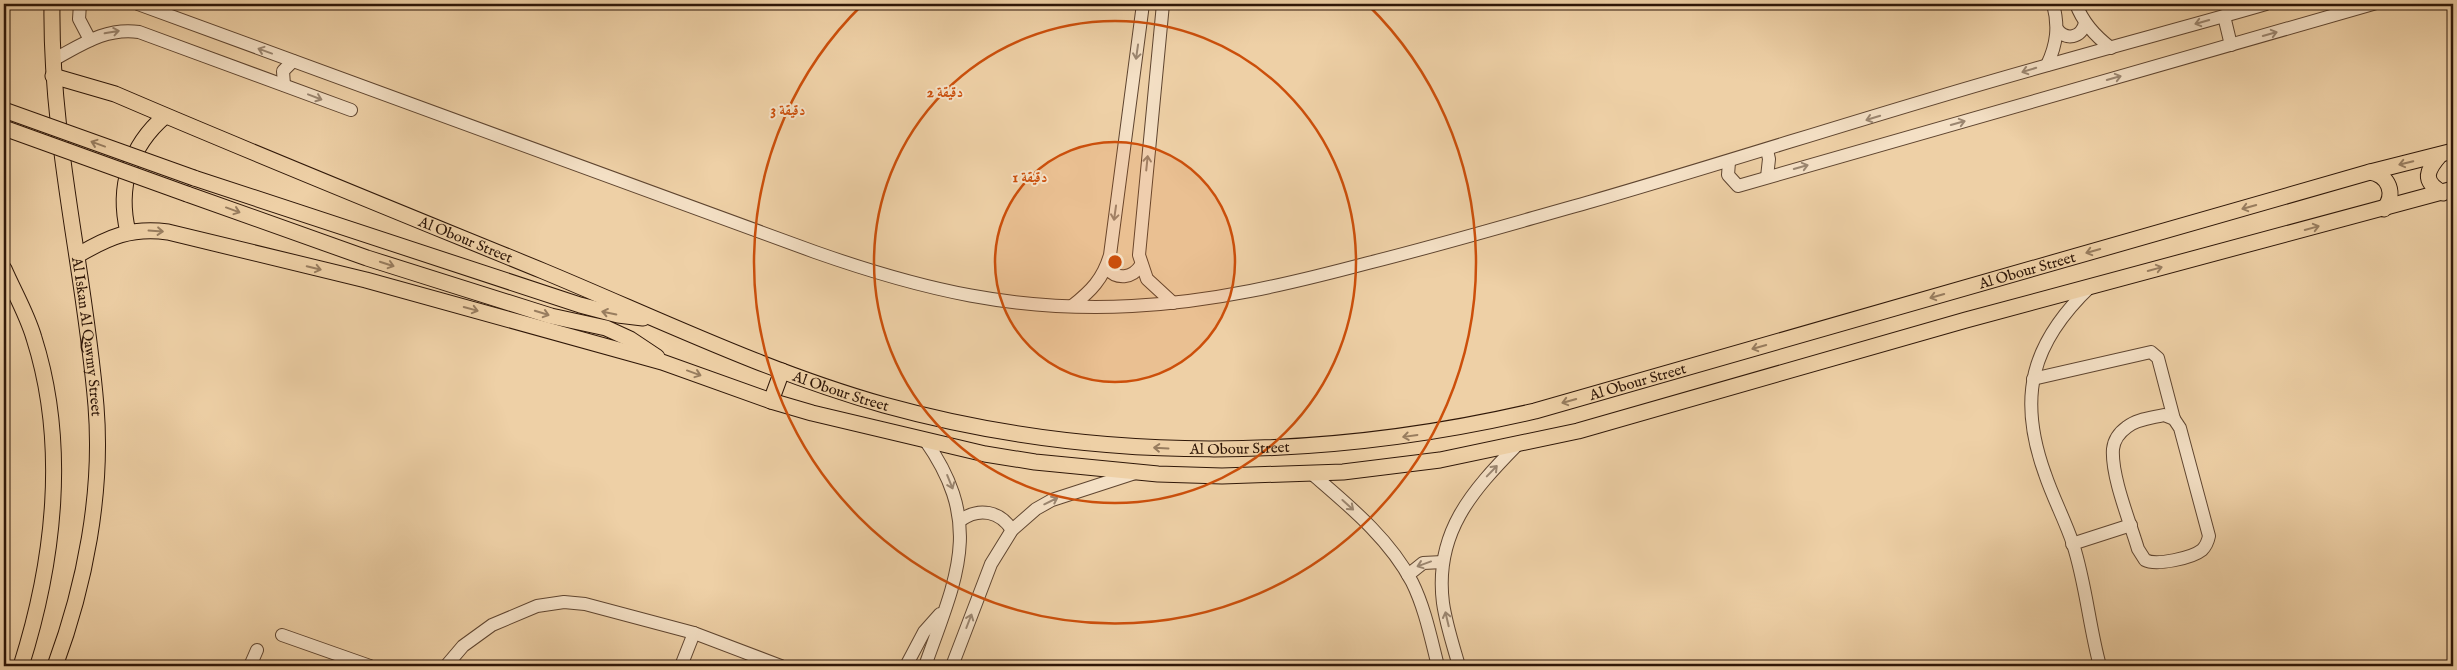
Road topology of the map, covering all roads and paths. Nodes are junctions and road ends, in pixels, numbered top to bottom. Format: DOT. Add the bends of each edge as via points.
graph roads {
  1 [pos="52,4"];
  2 [pos="80,4"];
  3 [pos="138,4"];
  4 [pos="1143,4"];
  5 [pos="1163,4"];
  6 [pos="2053,4"];
  7 [pos="2076,4"];
  8 [pos="2266,4"];
  9 [pos="2373,4"];
  10 [pos="2224,16"];
  11 [pos="2085,23"];
  12 [pos="2057,29"];
  13 [pos="90,40"];
  14 [pos="2231,45"];
  15 [pos="2110,48"];
  16 [pos="53,60"];
  17 [pos="293,61"];
  18 [pos="2047,65"];
  19 [pos="53,76"];
  20 [pos="284,85"];
  21 [pos="4,110"];
  22 [pos="351,110"];
  23 [pos="165,116"];
  24 [pos="4,128"];
  25 [pos="1767,150"];
  26 [pos="2447,153"];
  27 [pos="1729,162"];
  28 [pos="2370,172"];
  29 [pos="1767,177"];
  30 [pos="2448,191"];
  31 [pos="2384,209"];
  32 [pos="128,232"];
  33 [pos="78,255"];
  34 [pos="1141,265"];
  35 [pos="1106,268"];
  36 [pos="4,269"];
  37 [pos="2091,286"];
  38 [pos="1173,303"];
  39 [pos="1072,306"];
  40 [pos="657,318"];
  41 [pos="662,362"];
  42 [pos="782,371"];
  43 [pos="2032,379"];
  44 [pos="770,401"];
  45 [pos="2174,419"];
  46 [pos="925,440"];
  47 [pos="1517,445"];
  48 [pos="1136,473"];
  49 [pos="1311,473"];
  50 [pos="961,520"];
  51 [pos="2131,525"];
  52 [pos="1012,530"];
  53 [pos="2072,544"];
  54 [pos="1443,562"];
  55 [pos="1408,575"];
  56 [pos="944,611"];
  57 [pos="694,633"];
  58 [pos="282,635"];
  59 [pos="257,650"];
  60 [pos="21,666"];
  61 [pos="55,666"];
  62 [pos="250,666"];
  63 [pos="370,666"];
  64 [pos="446,666"];
  65 [pos="681,666"];
  66 [pos="781,666"];
  67 [pos="906,666"];
  68 [pos="925,666"];
  69 [pos="952,666"];
  70 [pos="1438,666"];
  71 [pos="1459,666"];
  72 [pos="2100,666"];
  1 -- 16 [label="main road, Al Iskan Al Qawmy Street"];
  2 -- 13 [label="street" via="81,27"];
  17 -- 3 [label="street, one-way"];
  4 -- 35 [label="street, one-way"];
  34 -- 5 [label="street, one-way" via="1139,243"];
  6 -- 12 [label="street"];
  7 -- 11 [label="street"];
  8 -- 10 [label="street"];
  14 -- 9 [label="street, one-way"];
  10 -- 14 [label="street"];
  10 -- 15 [label="street, one-way"];
  11 -- 12 [label="street" via="2082,31 2074,36 2066,36"];
  11 -- 15 [label="street"];
  12 -- 18 [label="street"];
  13 -- 16 [label="street"];
  13 -- 20 [label="street, one-way" via="116,31 146,33"];
  29 -- 14 [label="street, one-way"];
  15 -- 18 [label="street"];
  16 -- 19 [label="main road, Al Iskan Al Qawmy Street"];
  17 -- 20 [label="street" via="283,71"];
  17 -- 39 [label="street" via="895,279 997,301"];
  18 -- 25 [label="street, one-way"];
  19 -- 23 [label="main road, Al Obour Street" via="115,94"];
  19 -- 33 [label="main road, Al Iskan Al Qawmy Street" via="60,148"];
  20 -- 22 [label="street, one-way"];
  40 -- 21 [label="main road, one-way, bridge" via="618,315 586,307 194,178"];
  23 -- 32 [label="main road" via="139,144 128,168 123,206"];
  23 -- 40 [label="main road, Al Obour Street"];
  24 -- 41 [label="main road, one-way, bridge" via="367,258 551,316 606,328 636,342"];
  25 -- 27 [label="street"];
  25 -- 29 [label="street"];
  26 -- 28 [label="main road, Al Obour Street, one-way"];
  26 -- 30 [label="main road" via="2428,168 2428,174 2433,185"];
  27 -- 29 [label="street" via="1728,175 1738,186"];
  27 -- 38 [label="street" via="1292,283 1228,297"];
  28 -- 31 [label="main road" via="2380,175 2388,183 2391,194"];
  28 -- 42 [label="main road, Al Obour Street, one-way" via="1535,411 1436,432 1379,440 1260,449 1160,448 1092,443 953,421 884,404"];
  30 -- 31 [label="main road, Al Obour Street"];
  37 -- 31 [label="main road, Al Obour Street, one-way"];
  32 -- 33 [label="main road, Al Obour Street" via="108,238"];
  32 -- 41 [label="main road, Al Obour Street, one-way" via="155,230 177,234 366,280"];
  33 -- 61 [label="main road, Al Iskan Al Qawmy Street" via="96,407 96,467 84,564"];
  34 -- 35 [label="street" via="1135,272 1122,277"];
  34 -- 38 [label="street" via="1154,288"];
  35 -- 39 [label="street" via="1094,288"];
  36 -- 60 [label="main road" via="39,353 49,404 53,461 50,539"];
  37 -- 43 [label="street" via="2056,327"];
  37 -- 47 [label="main road, Al Obour Street"];
  38 -- 39 [label="street"];
  40 -- 42 [label="main road, Al Obour Street"];
  41 -- 44 [label="main road, Al Obour Street, one-way"];
  42 -- 44 [label="main road"];
  43 -- 45 [label="street" via="2150,352 2159,361"];
  43 -- 53 [label="street" via="2032,432 2044,474"];
  44 -- 46 [label="main road, Al Obour Street"];
  45 -- 51 [label="street" via="2164,415 2133,423 2116,439 2113,447 2115,469"];
  45 -- 51 [label="street" via="2180,428 2208,542 2195,554 2151,563 2140,555"];
  46 -- 48 [label="main road, Al Obour Street" via="1026,461"];
  46 -- 50 [label="street, one-way" via="950,481"];
  47 -- 49 [label="main road, Al Obour Street" via="1392,467"];
  54 -- 47 [label="street, one-way" via="1454,525 1466,502"];
  48 -- 49 [label="main road, Al Obour Street" via="1222,476"];
  52 -- 48 [label="street, one-way" via="1052,500"];
  49 -- 55 [label="street, one-way" via="1360,517"];
  50 -- 52 [label="street" via="971,514 989,513 1005,520"];
  50 -- 56 [label="street" via="960,554"];
  51 -- 53 [label="street"];
  69 -- 52 [label="street, one-way" via="990,564"];
  53 -- 72 [label="street" via="2082,576"];
  54 -- 55 [label="street, one-way" via="1423,563"];
  71 -- 54 [label="street, one-way" via="1443,601"];
  55 -- 70 [label="street" via="1419,600"];
  56 -- 67 [label="street" via="924,632"];
  56 -- 68 [label="street"];
  57 -- 64 [label="street" via="585,604 555,602 492,625 468,642"];
  57 -- 65 [label="street"];
  57 -- 66 [label="street"];
  58 -- 63 [label="street"];
  59 -- 62 [label="street"];
}
